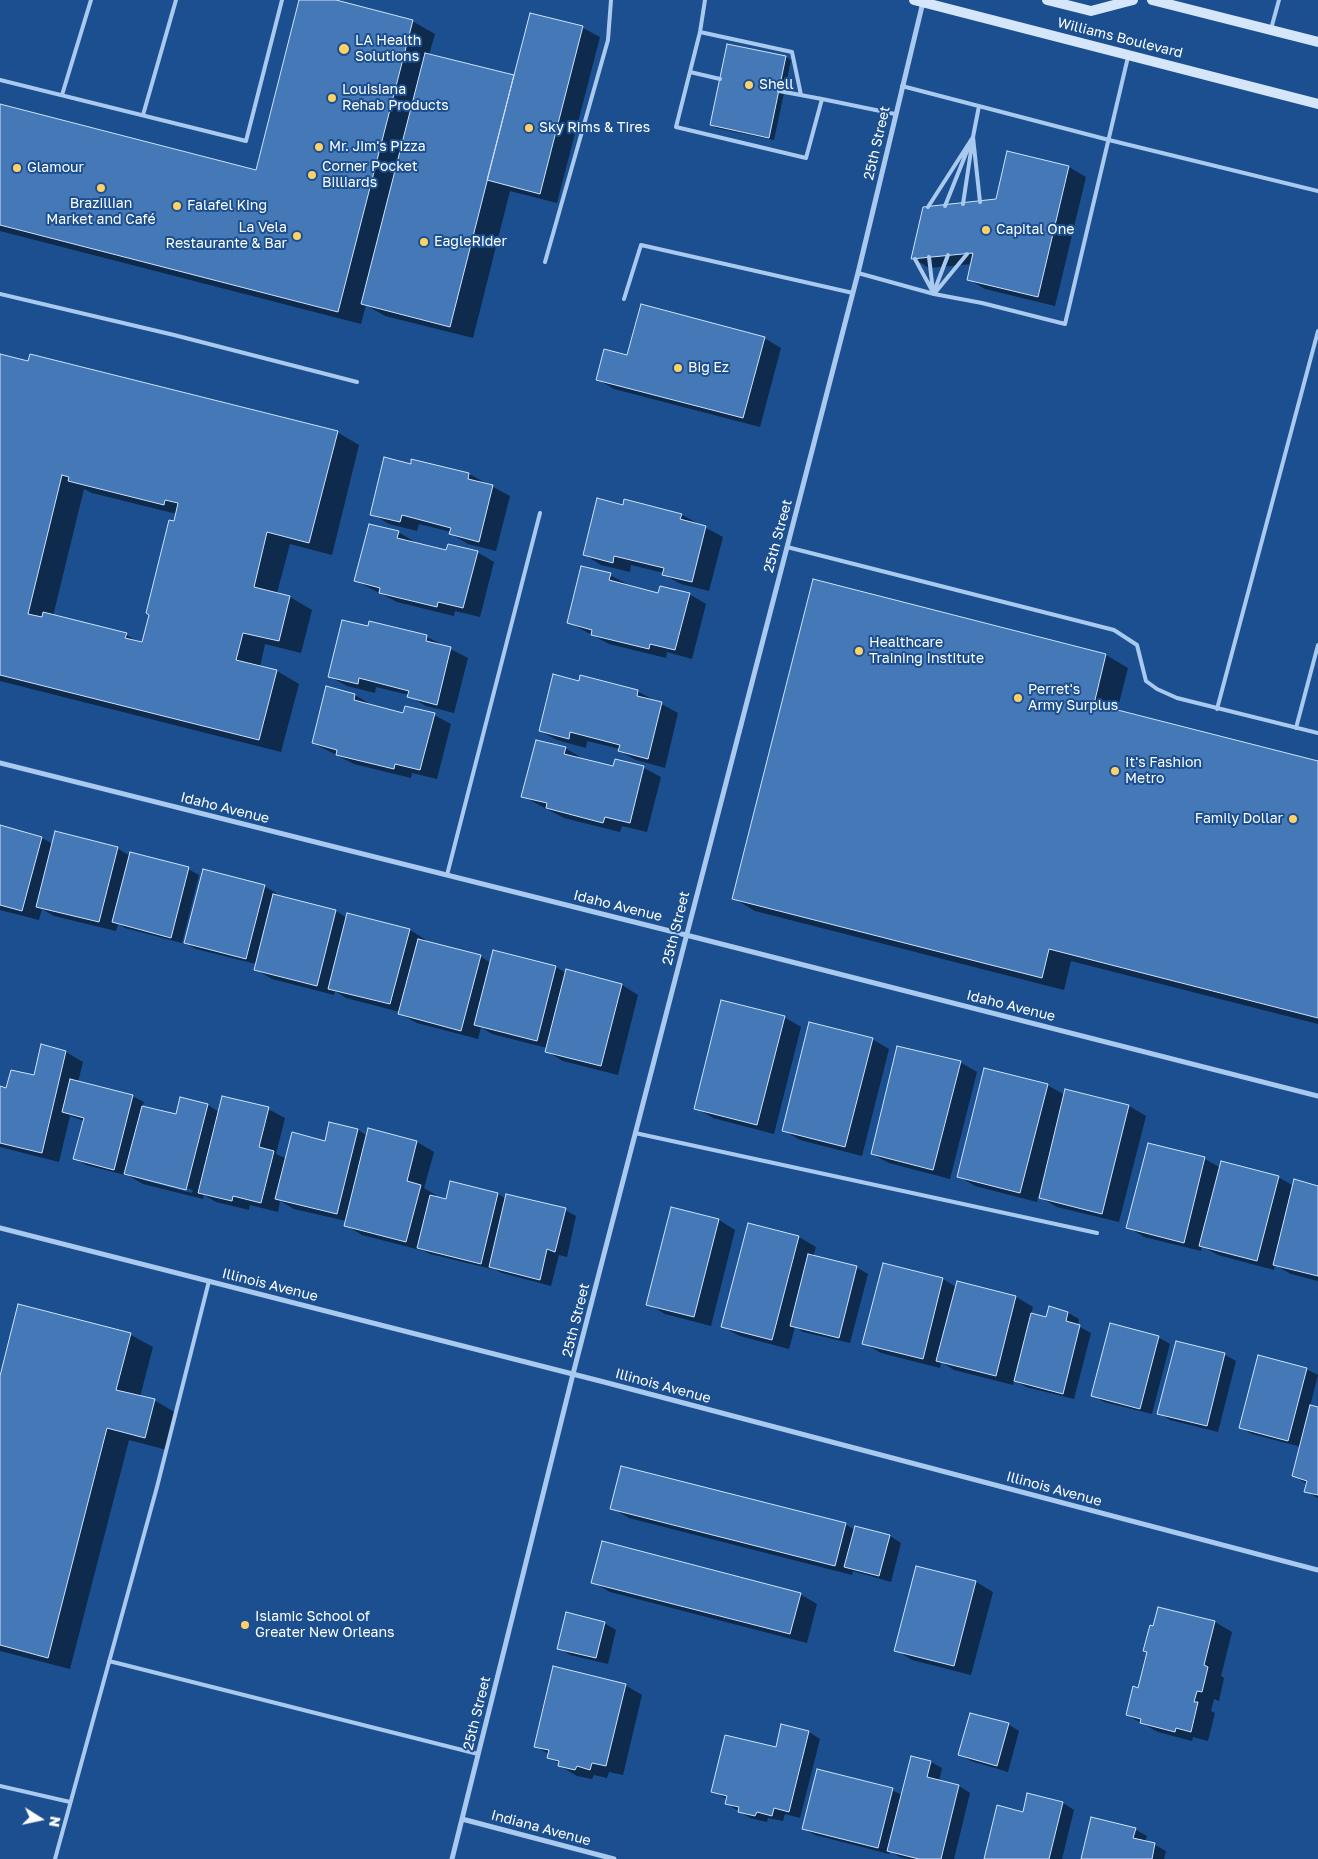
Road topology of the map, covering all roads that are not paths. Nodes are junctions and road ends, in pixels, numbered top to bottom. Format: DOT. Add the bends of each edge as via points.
graph roads {
  1 [pos="91,0"];
  2 [pos="176,0"];
  3 [pos="282,0"];
  4 [pos="611,0"];
  5 [pos="705,0"];
  6 [pos="1047,0"];
  7 [pos="1133,0"];
  8 [pos="1152,0"];
  9 [pos="1279,0"];
  10 [pos="921,1"];
  11 [pos="1270,30"];
  12 [pos="700,32"];
  13 [pos="1318,42"];
  14 [pos="1128,55"];
  15 [pos="690,72"];
  16 [pos="720,79"];
  17 [pos="0,80"];
  18 [pos="902,86"];
  19 [pos="779,91"];
  20 [pos="62,95"];
  21 [pos="800,95"];
  22 [pos="822,99"];
  23 [pos="1318,104"];
  24 [pos="979,106"];
  25 [pos="895,114"];
  26 [pos="143,115"];
  27 [pos="973,137"];
  28 [pos="1109,140"];
  29 [pos="1318,191"];
  30 [pos="980,202"];
  31 [pos="963,204"];
  32 [pos="944,206"];
  33 [pos="928,207"];
  34 [pos="967,254"];
  35 [pos="948,255"];
  36 [pos="929,258"];
  37 [pos="915,259"];
  38 [pos="546,262"];
  39 [pos="858,272"];
  40 [pos="853,293"];
  41 [pos="0,294"];
  42 [pos="934,294"];
  43 [pos="624,299"];
  44 [pos="1318,331"];
  45 [pos="357,382"];
  46 [pos="540,513"];
  47 [pos="787,547"];
  48 [pos="1318,645"];
  49 [pos="1217,709"];
  50 [pos="1296,728"];
  51 [pos="1318,733"];
  52 [pos="0,764"];
  53 [pos="447,875"];
  54 [pos="686,935"];
  55 [pos="1318,1096"];
  56 [pos="635,1133"];
  57 [pos="0,1228"];
  58 [pos="1097,1233"];
  59 [pos="210,1281"];
  60 [pos="573,1374"];
  61 [pos="1318,1570"];
  62 [pos="109,1661"];
  63 [pos="478,1754"];
  64 [pos="0,1786"];
  65 [pos="70,1802"];
  66 [pos="462,1819"];
  67 [pos="55,1859"];
  68 [pos="452,1859"];
  69 [pos="614,1859"];
  1 -- 20 [label="lane"];
  2 -- 26 [label="lane"];
  3 -- 26 [label="lane" via="246,141"];
  4 -- 38 [label="lane" via="608,40"];
  5 -- 12 [label="lane"];
  6 -- 7 [label="main road" via="1091,11"];
  8 -- 11 [label="main road"];
  9 -- 11 [label="lane"];
  10 -- 14 [label="main road, Williams Boulevard"];
  10 -- 18 [label="street, 25th Street"];
  11 -- 13 [label="main road"];
  12 -- 15 [label="lane"];
  12 -- 21 [label="lane" via="792,52"];
  14 -- 23 [label="main road, Williams Boulevard"];
  14 -- 28 [label="lane"];
  15 -- 16 [label="lane"];
  15 -- 22 [label="lane" via="676,127 806,158"];
  17 -- 20 [label="lane"];
  18 -- 24 [label="lane"];
  18 -- 25 [label="street, 25th Street"];
  19 -- 21 [label="lane"];
  20 -- 26 [label="lane"];
  21 -- 22 [label="lane"];
  22 -- 25 [label="lane"];
  24 -- 27 [label="lane"];
  24 -- 28 [label="lane"];
  25 -- 39 [label="street, 25th Street"];
  27 -- 30 [label="lane"];
  27 -- 31 [label="lane"];
  27 -- 32 [label="lane"];
  27 -- 33 [label="lane"];
  28 -- 29 [label="lane"];
  28 -- 42 [label="lane" via="1065,324"];
  34 -- 42 [label="lane"];
  35 -- 42 [label="lane"];
  36 -- 42 [label="lane"];
  37 -- 42 [label="lane"];
  39 -- 40 [label="street, 25th Street"];
  39 -- 42 [label="lane"];
  40 -- 43 [label="lane" via="641,245"];
  40 -- 47 [label="street, 25th Street"];
  41 -- 45 [label="lane"];
  44 -- 49 [label="lane"];
  46 -- 53 [label="lane"];
  47 -- 49 [label="lane" via="1114,630 1137,645 1146,680 1157,689 1176,698"];
  47 -- 54 [label="street, 25th Street"];
  48 -- 50 [label="lane"];
  49 -- 50 [label="lane"];
  50 -- 51 [label="lane"];
  52 -- 53 [label="street, Idaho Avenue"];
  53 -- 54 [label="street, Idaho Avenue"];
  54 -- 55 [label="street, Idaho Avenue"];
  54 -- 56 [label="street, 25th Street"];
  56 -- 58 [label="lane"];
  56 -- 60 [label="street, 25th Street"];
  57 -- 59 [label="street, Illinois Avenue"];
  59 -- 60 [label="street, Illinois Avenue"];
  59 -- 62 [label="lane"];
  60 -- 61 [label="street, Illinois Avenue"];
  60 -- 63 [label="street, 25th Street"];
  62 -- 63 [label="lane"];
  62 -- 65 [label="lane"];
  63 -- 66 [label="street, 25th Street"];
  64 -- 65 [label="lane"];
  65 -- 67 [label="lane"];
  66 -- 68 [label="street, 25th Street"];
  66 -- 69 [label="street, Indiana Avenue"];
}
